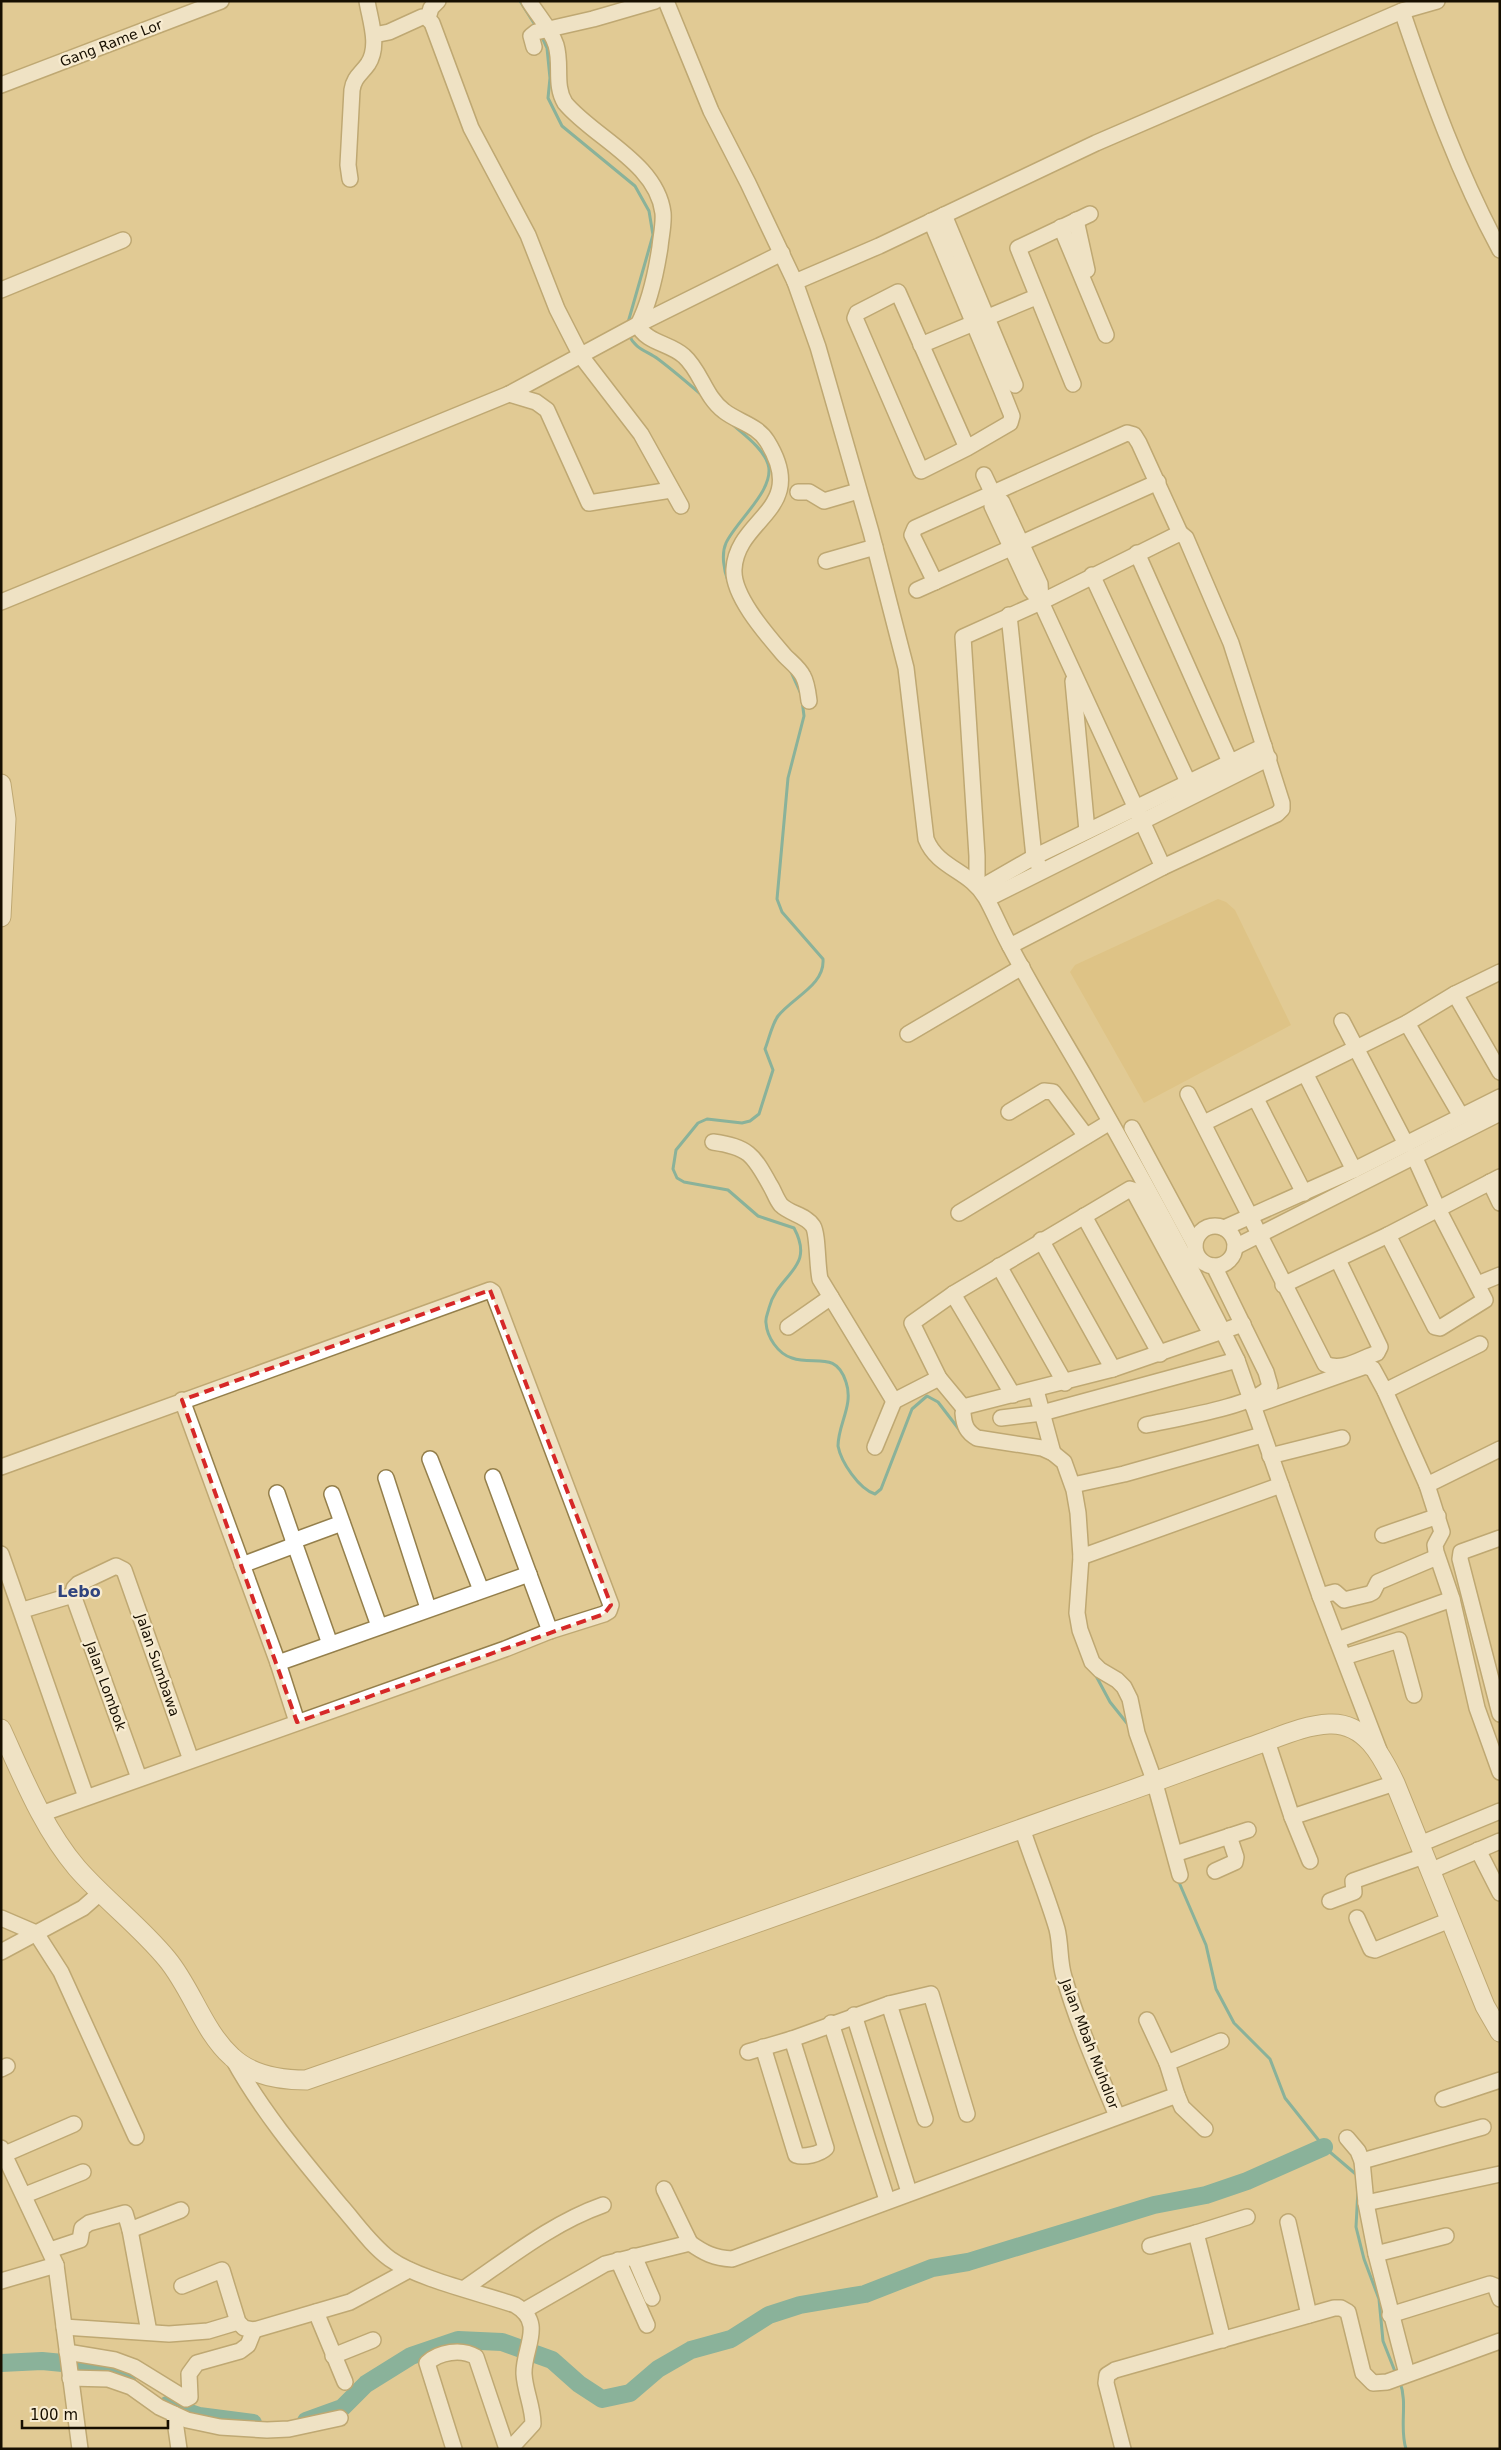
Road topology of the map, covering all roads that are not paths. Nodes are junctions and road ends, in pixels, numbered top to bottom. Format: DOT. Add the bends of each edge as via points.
graph roads {
  1 [pos="221,1"];
  2 [pos="367,1"];
  3 [pos="438,1"];
  4 [pos="529,1"];
  5 [pos="655,1"];
  6 [pos="666,1"];
  7 [pos="1437,1"];
  8 [pos="1402,12"];
  9 [pos="428,18"];
  10 [pos="540,34"];
  11 [pos="374,35"];
  12 [pos="1,85"];
  13 [pos="350,179"];
  14 [pos="1090,214"];
  15 [pos="937,218"];
  16 [pos="1076,220"];
  17 [pos="1061,227"];
  18 [pos="123,240"];
  19 [pos="1500,250"];
  20 [pos="782,253"];
  21 [pos="795,282"];
  22 [pos="1,290"];
  23 [pos="1036,297"];
  24 [pos="1095,309"];
  25 [pos="980,320"];
  26 [pos="636,325"];
  27 [pos="1106,335"];
  28 [pos="921,345"];
  29 [pos="581,356"];
  30 [pos="1073,384"];
  31 [pos="1014,385"];
  32 [pos="509,394"];
  33 [pos="967,448"];
  34 [pos="984,474"];
  35 [pos="1158,482"];
  36 [pos="671,490"];
  37 [pos="858,491"];
  38 [pos="798,492"];
  39 [pos="993,494"];
  40 [pos="681,506"];
  41 [pos="1180,533"];
  42 [pos="1017,545"];
  43 [pos="875,547"];
  44 [pos="1137,553"];
  45 [pos="826,561"];
  46 [pos="1092,575"];
  47 [pos="935,582"];
  48 [pos="917,590"];
  49 [pos="1,602"];
  50 [pos="1041,602"];
  51 [pos="1009,615"];
  52 [pos="1072,670"];
  53 [pos="809,702"];
  54 [pos="1267,752"];
  55 [pos="1230,762"];
  56 [pos="1188,782"];
  57 [pos="1,784"];
  58 [pos="1138,814"];
  59 [pos="1087,831"];
  60 [pos="1034,857"];
  61 [pos="1163,867"];
  62 [pos="1042,871"];
  63 [pos="3,873"];
  64 [pos="981,891"];
  65 [pos="1,917"];
  66 [pos="1010,946"];
  67 [pos="1022,966"];
  68 [pos="1500,972"];
  69 [pos="1455,994"];
  70 [pos="1342,1021"];
  71 [pos="1407,1023"];
  72 [pos="908,1034"];
  73 [pos="1356,1049"];
  74 [pos="1500,1072"];
  75 [pos="1306,1075"];
  76 [pos="1188,1094"];
  77 [pos="1500,1097"];
  78 [pos="1256,1099"];
  79 [pos="1009,1112"];
  80 [pos="1500,1113"];
  81 [pos="1461,1116"];
  82 [pos="1110,1122"];
  83 [pos="1204,1123"];
  84 [pos="1132,1128"];
  85 [pos="1086,1136"];
  86 [pos="1437,1137"];
  87 [pos="713,1142"];
  88 [pos="1140,1142"];
  89 [pos="1126,1150"];
  90 [pos="1410,1150"];
  91 [pos="1354,1170"];
  92 [pos="1495,1180"];
  93 [pos="1304,1193"];
  94 [pos="1500,1203"];
  95 [pos="1438,1210"];
  96 [pos="959,1212"];
  97 [pos="1084,1216"];
  98 [pos="1251,1218"];
  99 [pos="1224,1228"];
  100 [pos="1260,1234"];
  101 [pos="1388,1235"];
  102 [pos="1041,1240"];
  103 [pos="1235,1247"];
  104 [pos="1193,1253"];
  105 [pos="1338,1260"];
  106 [pos="999,1266"];
  107 [pos="1214,1266"];
  108 [pos="1500,1276"];
  109 [pos="1283,1284"];
  110 [pos="1478,1284"];
  111 [pos="953,1294"];
  112 [pos="830,1298"];
  113 [pos="1243,1324"];
  114 [pos="788,1327"];
  115 [pos="1217,1332"];
  116 [pos="1480,1344"];
  117 [pos="1160,1354"];
  118 [pos="1237,1360"];
  119 [pos="1113,1369"];
  120 [pos="939,1378"];
  121 [pos="1065,1383"];
  122 [pos="1386,1391"];
  123 [pos="1037,1394"];
  124 [pos="1013,1395"];
  125 [pos="182,1400"];
  126 [pos="894,1401"];
  127 [pos="1252,1403"];
  128 [pos="1042,1413"];
  129 [pos="963,1414"];
  130 [pos="1001,1418"];
  131 [pos="1146,1425"];
  132 [pos="1262,1435"];
  133 [pos="1342,1438"];
  134 [pos="875,1447"];
  135 [pos="1500,1449"];
  136 [pos="1054,1453"];
  137 [pos="1270,1456"];
  138 [pos="430,1459"];
  139 [pos="1,1467"];
  140 [pos="494,1477"];
  141 [pos="386,1478"];
  142 [pos="1072,1485"];
  143 [pos="1281,1485"];
  144 [pos="1427,1485"];
  145 [pos="278,1493"];
  146 [pos="332,1494"];
  147 [pos="1438,1516"];
  148 [pos="342,1524"];
  149 [pos="1383,1535"];
  150 [pos="1500,1538"];
  151 [pos="294,1543"];
  152 [pos="1,1554"];
  153 [pos="1081,1556"];
  154 [pos="1437,1557"];
  155 [pos="242,1565"];
  156 [pos="529,1574"];
  157 [pos="480,1590"];
  158 [pos="73,1594"];
  159 [pos="1320,1596"];
  160 [pos="1452,1599"];
  161 [pos="428,1608"];
  162 [pos="22,1610"];
  163 [pos="380,1626"];
  164 [pos="550,1631"];
  165 [pos="1337,1640"];
  166 [pos="330,1644"];
  167 [pos="1344,1657"];
  168 [pos="278,1663"];
  169 [pos="1495,1676"];
  170 [pos="1414,1695"];
  171 [pos="1500,1714"];
  172 [pos="297,1722"];
  173 [pos="1,1729"];
  174 [pos="1267,1742"];
  175 [pos="1381,1755"];
  176 [pos="191,1760"];
  177 [pos="1500,1772"];
  178 [pos="139,1778"];
  179 [pos="1149,1782"];
  180 [pos="1395,1783"];
  181 [pos="86,1797"];
  182 [pos="1500,1812"];
  183 [pos="42,1814"];
  184 [pos="1292,1817"];
  185 [pos="1022,1828"];
  186 [pos="1248,1830"];
  187 [pos="1229,1836"];
  188 [pos="1500,1841"];
  189 [pos="1478,1850"];
  190 [pos="1175,1854"];
  191 [pos="1425,1857"];
  192 [pos="1310,1861"];
  193 [pos="1215,1871"];
  194 [pos="1180,1875"];
  195 [pos="100,1893"];
  196 [pos="1500,1893"];
  197 [pos="1330,1901"];
  198 [pos="1,1918"];
  199 [pos="1357,1918"];
  200 [pos="1450,1920"];
  201 [pos="39,1932"];
  202 [pos="1,1952"];
  203 [pos="889,2004"];
  204 [pos="854,2015"];
  205 [pos="1147,2020"];
  206 [pos="831,2023"];
  207 [pos="1499,2030"];
  208 [pos="792,2039"];
  209 [pos="1221,2041"];
  210 [pos="763,2047"];
  211 [pos="748,2052"];
  212 [pos="232,2057"];
  213 [pos="1166,2063"];
  214 [pos="1500,2080"];
  215 [pos="1177,2095"];
  216 [pos="1442,2099"];
  217 [pos="966,2114"];
  218 [pos="1117,2116"];
  219 [pos="925,2119"];
  220 [pos="74,2124"];
  221 [pos="1482,2127"];
  222 [pos="1205,2129"];
  223 [pos="136,2137"];
  224 [pos="1347,2138"];
  225 [pos="3,2151"];
  226 [pos="1362,2161"];
  227 [pos="83,2172"];
  228 [pos="1500,2174"];
  229 [pos="664,2189"];
  230 [pos="910,2192"];
  231 [pos="25,2195"];
  232 [pos="887,2200"];
  233 [pos="1366,2203"];
  234 [pos="603,2205"];
  235 [pos="181,2210"];
  236 [pos="1247,2217"];
  237 [pos="1288,2222"];
  238 [pos="130,2230"];
  239 [pos="1196,2233"];
  240 [pos="1446,2236"];
  241 [pos="690,2243"];
  242 [pos="1150,2246"];
  243 [pos="50,2250"];
  244 [pos="1376,2254"];
  245 [pos="634,2256"];
  246 [pos="618,2260"];
  247 [pos="56,2265"];
  248 [pos="409,2270"];
  249 [pos="1,2281"];
  250 [pos="182,2286"];
  251 [pos="465,2288"];
  252 [pos="652,2298"];
  253 [pos="1500,2299"];
  254 [pos="525,2310"];
  255 [pos="316,2312"];
  256 [pos="1390,2314"];
  257 [pos="1310,2315"];
  258 [pos="238,2322"];
  259 [pos="647,2324"];
  260 [pos="64,2326"];
  261 [pos="254,2330"];
  262 [pos="148,2332"];
  263 [pos="373,2340"];
  264 [pos="1223,2340"];
  265 [pos="1500,2341"];
  266 [pos="67,2353"];
  267 [pos="333,2356"];
  268 [pos="1406,2375"];
  269 [pos="69,2376"];
  270 [pos="345,2382"];
  271 [pos="174,2414"];
  272 [pos="340,2418"];
  273 [pos="80,2449"];
  274 [pos="178,2449"];
  275 [pos="454,2449"];
  276 [pos="508,2449"];
  277 [pos="1123,2449"];
  1 -- 12 [label="street, Gang Rame Lor"];
  2 -- 11 [label="street"];
  3 -- 9 [label="street"];
  4 -- 10 [label="street"];
  5 -- 10 [label="street"];
  6 -- 20 [label="street" via="711,111"];
  7 -- 8 [label="street"];
  8 -- 15 [label="street" via="1096,143"];
  8 -- 19 [label="street" via="1438,116 1475,204"];
  9 -- 11 [label="street" via="422,17 390,32"];
  9 -- 29 [label="street" via="472,128 528,235 557,310"];
  10 -- 26 [label="street" via="556,45 558,92 565,103 630,160 654,188 663,212 657,266 644,313"];
  11 -- 13 [label="street" via="372,56 353,81"];
  14 -- 16 [label="street"];
  15 -- 21 [label="street"];
  15 -- 25 [label="street"];
  16 -- 17 [label="street"];
  16 -- 24 [label="street"];
  17 -- 23 [label="street" via="1018,248"];
  17 -- 24 [label="street"];
  18 -- 22 [label="street"];
  20 -- 21 [label="street"];
  20 -- 26 [label="street"];
  21 -- 37 [label="street" via="818,347"];
  23 -- 25 [label="street"];
  23 -- 30 [label="street"];
  24 -- 27 [label="street"];
  25 -- 28 [label="street"];
  25 -- 31 [label="street"];
  25 -- 33 [label="street" via="1012,416 1010,423 999,431"];
  26 -- 29 [label="street"];
  26 -- 53 [label="street" via="646,336 685,357 723,410 754,428 767,441 778,467 780,491 737,555 734,569 736,586 770,637 803,676"];
  28 -- 33 [label="street"];
  28 -- 33 [label="street" via="898,292 857,313 855,318 921,470"];
  29 -- 32 [label="street"];
  29 -- 36 [label="street" via="642,434"];
  32 -- 36 [label="street" via="536,402 547,410 589,503"];
  32 -- 49 [label="street"];
  34 -- 39 [label="street"];
  35 -- 39 [label="street" via="1134,435 1127,433"];
  35 -- 41 [label="street"];
  35 -- 42 [label="street"];
  36 -- 40 [label="street"];
  37 -- 38 [label="street" via="829,501 820,500 809,492"];
  37 -- 43 [label="street"];
  39 -- 42 [label="street" via="1002,502"];
  39 -- 47 [label="street" via="912,531"];
  41 -- 44 [label="street"];
  41 -- 54 [label="street" via="1186,538 1231,643"];
  42 -- 47 [label="street"];
  42 -- 50 [label="street" via="1040,584"];
  43 -- 45 [label="street"];
  43 -- 64 [label="street" via="906,668 926,839 930,850 943,863 959,870"];
  44 -- 46 [label="street"];
  44 -- 55 [label="street"];
  46 -- 50 [label="street"];
  46 -- 56 [label="street"];
  47 -- 48 [label="street"];
  50 -- 51 [label="street"];
  50 -- 52 [label="street"];
  51 -- 60 [label="street"];
  51 -- 64 [label="street" via="967,634 962,642"];
  52 -- 58 [label="street"];
  52 -- 59 [label="street"];
  54 -- 55 [label="street"];
  54 -- 58 [label="street"];
  54 -- 61 [label="street" via="1282,803 1279,813"];
  55 -- 56 [label="street"];
  56 -- 58 [label="street"];
  57 -- 63 [label="main road" via="6,820"];
  58 -- 59 [label="street"];
  58 -- 61 [label="street"];
  58 -- 62 [label="street"];
  59 -- 60 [label="street"];
  60 -- 62 [label="street"];
  60 -- 64 [label="street"];
  61 -- 66 [label="street"];
  62 -- 64 [label="street"];
  63 -- 65 [label="main road"];
  64 -- 66 [label="street"];
  66 -- 67 [label="street"];
  67 -- 72 [label="street"];
  67 -- 82 [label="street"];
  68 -- 69 [label="street"];
  69 -- 71 [label="street"];
  69 -- 74 [label="street"];
  70 -- 73 [label="street"];
  71 -- 73 [label="street"];
  71 -- 81 [label="street"];
  73 -- 75 [label="street"];
  73 -- 90 [label="street"];
  75 -- 78 [label="street"];
  75 -- 91 [label="street"];
  76 -- 83 [label="street"];
  77 -- 81 [label="street"];
  78 -- 83 [label="street"];
  78 -- 93 [label="street"];
  79 -- 85 [label="street" via="1044,1091 1053,1092"];
  80 -- 86 [label="street"];
  81 -- 86 [label="street"];
  82 -- 85 [label="street"];
  82 -- 89 [label="street"];
  83 -- 98 [label="street"];
  84 -- 88 [label="street"];
  85 -- 96 [label="street"];
  86 -- 90 [label="street"];
  87 -- 112 [label="street" via="737,1145 748,1152 780,1203 813,1226 820,1279"];
  88 -- 89 [label="street"];
  88 -- 104 [label="street"];
  89 -- 104 [label="street"];
  90 -- 91 [label="street"];
  90 -- 95 [label="street"];
  90 -- 100 [label="street"];
  91 -- 93 [label="street"];
  92 -- 94 [label="street"];
  92 -- 95 [label="street"];
  93 -- 98 [label="street"];
  95 -- 101 [label="street"];
  95 -- 110 [label="street"];
  97 -- 102 [label="street"];
  97 -- 115 [label="street" via="1127,1190 1133,1190"];
  97 -- 117 [label="street"];
  98 -- 99 [label="street"];
  98 -- 100 [label="street"];
  99 -- 103 [label="street" via="1230,1233"];
  99 -- 104 [label="street" via="1208,1228 1197,1238"];
  100 -- 103 [label="street"];
  100 -- 109 [label="street"];
  101 -- 105 [label="street"];
  101 -- 110 [label="street" via="1435,1327 1440,1328 1483,1304 1485,1297"];
  102 -- 106 [label="street"];
  102 -- 119 [label="street"];
  103 -- 107 [label="street" via="1229,1261"];
  104 -- 107 [label="street"];
  104 -- 115 [label="street"];
  105 -- 109 [label="street"];
  105 -- 109 [label="street" via="1380,1347 1377,1353 1341,1367 1325,1364"];
  106 -- 111 [label="street"];
  106 -- 121 [label="street"];
  107 -- 113 [label="street"];
  108 -- 110 [label="street"];
  111 -- 120 [label="street" via="912,1323"];
  111 -- 124 [label="street"];
  112 -- 114 [label="street"];
  112 -- 126 [label="street"];
  113 -- 115 [label="street"];
  113 -- 127 [label="street" via="1270,1386"];
  115 -- 117 [label="street"];
  115 -- 118 [label="street"];
  116 -- 122 [label="street"];
  117 -- 119 [label="street"];
  118 -- 127 [label="street"];
  118 -- 128 [label="street"];
  119 -- 121 [label="street"];
  120 -- 124 [label="street" via="963,1407"];
  120 -- 126 [label="street"];
  121 -- 124 [label="street"];
  122 -- 127 [label="street" via="1373,1369 1366,1366"];
  122 -- 144 [label="street"];
  123 -- 128 [label="street"];
  125 -- 139 [label="street"];
  125 -- 155 [label="street"];
  125 -- 164 [label="street" via="487,1290 493,1292 611,1605 604,1614"];
  126 -- 134 [label="street"];
  127 -- 131 [label="street"];
  127 -- 132 [label="street"];
  128 -- 130 [label="street"];
  128 -- 136 [label="street"];
  129 -- 136 [label="street" via="969,1433 978,1438 1034,1446"];
  132 -- 137 [label="street"];
  132 -- 142 [label="street" via="1124,1474"];
  133 -- 137 [label="street"];
  135 -- 144 [label="street"];
  136 -- 142 [label="street" via="1064,1462"];
  137 -- 143 [label="street"];
  138 -- 157 [label="street"];
  140 -- 156 [label="street"];
  141 -- 161 [label="street"];
  142 -- 153 [label="street"];
  143 -- 153 [label="street"];
  143 -- 159 [label="street"];
  144 -- 147 [label="street"];
  145 -- 151 [label="street"];
  146 -- 148 [label="street"];
  147 -- 149 [label="street"];
  147 -- 154 [label="street" via="1442,1532 1435,1545"];
  148 -- 151 [label="street"];
  148 -- 163 [label="street"];
  150 -- 169 [label="street" via="1461,1552 1460,1559"];
  151 -- 155 [label="street"];
  151 -- 166 [label="street"];
  152 -- 162 [label="street"];
  153 -- 179 [label="street" via="1077,1613 1080,1630 1092,1662 1124,1687 1130,1699"];
  154 -- 159 [label="street" via="1378,1582 1369,1594 1344,1600 1335,1592"];
  154 -- 160 [label="street"];
  155 -- 168 [label="street"];
  156 -- 157 [label="street"];
  156 -- 164 [label="street"];
  157 -- 161 [label="street"];
  158 -- 162 [label="street"];
  158 -- 176 [label="street, Jalan Sumbawa" via="74,1588 88,1578 116,1566 124,1570"];
  158 -- 178 [label="street, Jalan Lombok"];
  159 -- 165 [label="street"];
  160 -- 165 [label="street"];
  160 -- 177 [label="street" via="1477,1708"];
  161 -- 163 [label="street"];
  162 -- 181 [label="street"];
  163 -- 166 [label="street"];
  164 -- 172 [label="street"];
  165 -- 167 [label="street"];
  166 -- 168 [label="street"];
  167 -- 170 [label="street" via="1399,1640"];
  167 -- 175 [label="street"];
  168 -- 172 [label="street"];
  169 -- 171 [label="street"];
  172 -- 176 [label="street"];
  173 -- 183 [label="main road"];
  174 -- 175 [label="main road" via="1330,1724 1347,1726 1362,1734"];
  174 -- 179 [label="main road"];
  174 -- 184 [label="street"];
  175 -- 180 [label="main road"];
  176 -- 178 [label="street"];
  178 -- 181 [label="street"];
  179 -- 185 [label="main road"];
  179 -- 190 [label="street"];
  180 -- 184 [label="street"];
  180 -- 191 [label="main road"];
  181 -- 183 [label="street"];
  182 -- 191 [label="street"];
  183 -- 195 [label="main road" via="60,1845"];
  184 -- 192 [label="street"];
  185 -- 212 [label="main road" via="453,2031 306,2080 286,2080 254,2071"];
  185 -- 218 [label="street, Jalan Mbah Muhdlor" via="1056,1928 1061,1947 1060,1960 1072,2001"];
  186 -- 187 [label="street"];
  187 -- 190 [label="street"];
  187 -- 193 [label="street" via="1235,1862"];
  188 -- 189 [label="street"];
  189 -- 191 [label="street"];
  189 -- 196 [label="street"];
  190 -- 194 [label="street"];
  191 -- 197 [label="street" via="1353,1880 1352,1893"];
  191 -- 200 [label="main road"];
  195 -- 201 [label="street" via="83,1908"];
  195 -- 212 [label="main road" via="168,1960"];
  198 -- 201 [label="street"];
  199 -- 200 [label="street" via="1371,1948 1375,1950"];
  200 -- 207 [label="main road" via="1485,2006"];
  201 -- 202 [label="street"];
  201 -- 223 [label="street" via="62,1972"];
  203 -- 204 [label="street"];
  203 -- 217 [label="street" via="931,1994"];
  203 -- 219 [label="street"];
  204 -- 206 [label="street"];
  204 -- 230 [label="street"];
  205 -- 213 [label="street"];
  206 -- 208 [label="street"];
  206 -- 232 [label="street"];
  208 -- 210 [label="street"];
  208 -- 210 [label="street" via="826,2148 803,2157 796,2154"];
  209 -- 213 [label="street"];
  210 -- 211 [label="street"];
  212 -- 248 [label="street" via="246,2083 305,2163 369,2239 389,2258"];
  213 -- 215 [label="street"];
  214 -- 216 [label="street"];
  215 -- 218 [label="street"];
  215 -- 222 [label="street" via="1182,2107"];
  218 -- 230 [label="street"];
  220 -- 225 [label="street"];
  221 -- 226 [label="street"];
  224 -- 226 [label="street"];
  225 -- 231 [label="street"];
  226 -- 233 [label="street"];
  227 -- 231 [label="street"];
  228 -- 233 [label="street"];
  229 -- 241 [label="street"];
  230 -- 232 [label="street"];
  231 -- 243 [label="street"];
  232 -- 241 [label="street" via="732,2259 705,2254"];
  233 -- 244 [label="street"];
  234 -- 251 [label="street" via="555,2226"];
  235 -- 238 [label="street"];
  236 -- 239 [label="street"];
  237 -- 257 [label="street"];
  238 -- 243 [label="street" via="127,2215 121,2213 88,2223 82,2228 80,2240"];
  238 -- 262 [label="street"];
  239 -- 242 [label="street"];
  239 -- 264 [label="street"];
  240 -- 244 [label="street"];
  241 -- 245 [label="street"];
  243 -- 247 [label="street"];
  244 -- 256 [label="street"];
  245 -- 246 [label="street"];
  245 -- 252 [label="street"];
  246 -- 254 [label="street" via="592,2270"];
  246 -- 259 [label="street"];
  247 -- 249 [label="street"];
  247 -- 260 [label="street"];
  248 -- 251 [label="street"];
  248 -- 255 [label="street" via="352,2301"];
  250 -- 258 [label="street" via="222,2270"];
  251 -- 254 [label="street"];
  253 -- 256 [label="street" via="1495,2286 1490,2284"];
  254 -- 276 [label="street" via="531,2335 524,2374 533,2424"];
  255 -- 261 [label="street"];
  255 -- 267 [label="street"];
  256 -- 268 [label="street"];
  257 -- 264 [label="street"];
  257 -- 268 [label="street" via="1334,2308 1348,2312 1363,2374 1373,2382 1387,2382"];
  258 -- 261 [label="street" via="244,2328"];
  258 -- 262 [label="street" via="208,2331"];
  260 -- 262 [label="street"];
  260 -- 266 [label="street"];
  261 -- 266 [label="street" via="248,2346 197,2363 189,2374 190,2396 186,2398 134,2367 115,2360"];
  263 -- 267 [label="street"];
  264 -- 277 [label="street" via="1115,2370 1108,2375 1106,2383"];
  265 -- 268 [label="street"];
  266 -- 269 [label="street"];
  267 -- 270 [label="street"];
  269 -- 271 [label="street" via="108,2379 131,2387"];
  269 -- 273 [label="street"];
  271 -- 272 [label="street" via="220,2427 267,2430 290,2429"];
  271 -- 274 [label="street"];
  275 -- 276 [label="street" via="426,2363 433,2358 459,2352 476,2356"];
}
